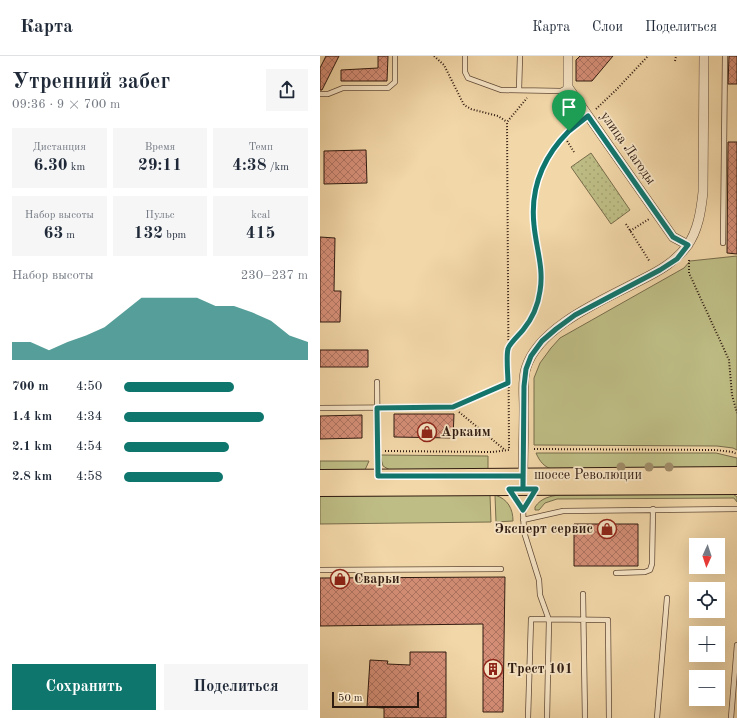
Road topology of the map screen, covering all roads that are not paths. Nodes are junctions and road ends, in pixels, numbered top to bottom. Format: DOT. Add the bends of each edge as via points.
graph roads {
  1 [pos="396,56"];
  2 [pos="465,56"];
  3 [pos="520,56"];
  4 [pos="568,56"];
  5 [pos="704,56"];
  6 [pos="725,56"];
  7 [pos="568,86"];
  8 [pos="519,90"];
  9 [pos="320,94"];
  10 [pos="722,243"];
  11 [pos="688,245"];
  12 [pos="377,382"];
  13 [pos="453,407"];
  14 [pos="320,408"];
  15 [pos="377,408"];
  16 [pos="737,474"];
  17 [pos="378,476"];
  18 [pos="320,477"];
  19 [pos="528,484"];
  20 [pos="737,487"];
  21 [pos="320,489"];
  22 [pos="509,489"];
  23 [pos="653,509"];
  24 [pos="737,509"];
  25 [pos="523,510"];
  26 [pos="523,520"];
  27 [pos="501,569"];
  28 [pos="320,570"];
  29 [pos="616,573"];
  30 [pos="583,594"];
  31 [pos="667,598"];
  32 [pos="583,619"];
  33 [pos="549,620"];
  34 [pos="737,645"];
  35 [pos="528,718"];
  36 [pos="547,718"];
  37 [pos="585,718"];
  38 [pos="609,718"];
  39 [pos="657,718"];
  40 [pos="731,718"];
  1 -- 9 [label="lane" via="395,82 388,88 343,88 328,94"];
  2 -- 8 [label="lane" via="464,72 468,78 501,90"];
  3 -- 8 [label="lane"];
  4 -- 7 [label="street"];
  5 -- 11 [label="street" via="703,192 696,230"];
  6 -- 10 [label="lane"];
  7 -- 8 [label="lane" via="561,91"];
  7 -- 11 [label="street, улица Лагоды" via="673,237"];
  11 -- 19 [label="street" via="677,259 660,270 575,315 542,341 531,356 524,386"];
  12 -- 15 [label="lane"];
  13 -- 15 [label="lane"];
  14 -- 15 [label="lane"];
  15 -- 17 [label="lane"];
  16 -- 19 [label="main road, шоссе Революции"];
  17 -- 18 [label="main road, шоссе Революции"];
  17 -- 19 [label="main road, шоссе Революции"];
  19 -- 20 [label="main road, шоссе Революции"];
  19 -- 22 [label="main road, шоссе Революции"];
  19 -- 25 [label="lane"];
  21 -- 22 [label="main road, шоссе Революции"];
  22 -- 25 [label="lane"];
  23 -- 24 [label="lane"];
  23 -- 26 [label="lane" via="563,511"];
  23 -- 29 [label="lane" via="650,570"];
  25 -- 26 [label="lane"];
  26 -- 33 [label="lane" via="524,532 539,580 540,595"];
  27 -- 28 [label="lane"];
  30 -- 32 [label="lane"];
  31 -- 39 [label="lane"];
  32 -- 33 [label="lane"];
  32 -- 37 [label="lane"];
  32 -- 38 [label="lane" via="608,620"];
  33 -- 35 [label="lane" via="531,619"];
  33 -- 36 [label="lane"];
  34 -- 40 [label="lane"];
}
